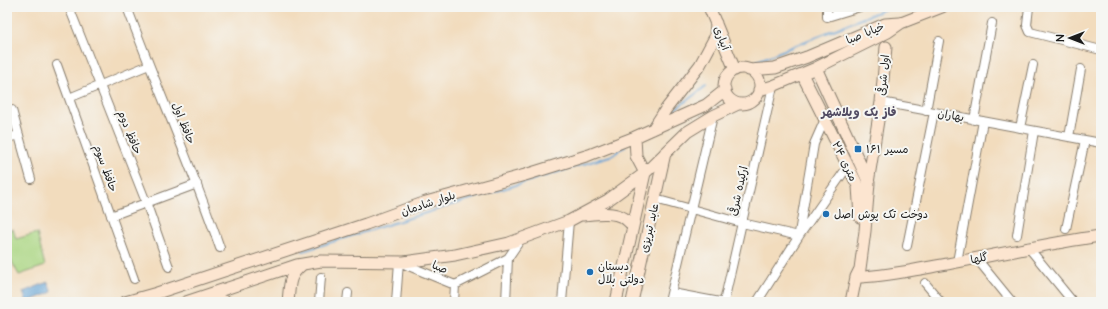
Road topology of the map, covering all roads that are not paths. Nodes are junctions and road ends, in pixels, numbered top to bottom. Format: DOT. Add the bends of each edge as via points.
graph roads {
  1 [pos="69,7"];
  2 [pos="128,7"];
  3 [pos="709,7"];
  4 [pos="827,7"];
  5 [pos="860,7"];
  6 [pos="942,7"];
  7 [pos="1029,7"];
  8 [pos="716,23"];
  9 [pos="901,23"];
  10 [pos="992,23"];
  11 [pos="939,40"];
  12 [pos="886,47"];
  13 [pos="1101,50"];
  14 [pos="57,65"];
  15 [pos="149,65"];
  16 [pos="1033,65"];
  17 [pos="816,68"];
  18 [pos="1081,69"];
  19 [pos="735,70"];
  20 [pos="749,70"];
  21 [pos="802,74"];
  22 [pos="99,84"];
  23 [pos="773,86"];
  24 [pos="724,90"];
  25 [pos="760,90"];
  26 [pos="69,98"];
  27 [pos="880,102"];
  28 [pos="738,104"];
  29 [pos="12,110"];
  30 [pos="930,112"];
  31 [pos="712,116"];
  32 [pos="825,120"];
  33 [pos="974,120"];
  34 [pos="983,121"];
  35 [pos="1020,128"];
  36 [pos="652,130"];
  37 [pos="1034,131"];
  38 [pos="19,135"];
  39 [pos="636,137"];
  40 [pos="1069,137"];
  41 [pos="7,138"];
  42 [pos="1085,140"];
  43 [pos="1101,143"];
  44 [pos="665,153"];
  45 [pos="855,153"];
  46 [pos="845,161"];
  47 [pos="645,173"];
  48 [pos="31,179"];
  49 [pos="869,183"];
  50 [pos="197,184"];
  51 [pos="858,186"];
  52 [pos="655,199"];
  53 [pos="146,202"];
  54 [pos="691,209"];
  55 [pos="111,216"];
  56 [pos="573,218"];
  57 [pos="742,223"];
  58 [pos="633,226"];
  59 [pos="1066,229"];
  60 [pos="1017,235"];
  61 [pos="799,236"];
  62 [pos="1100,236"];
  63 [pos="521,238"];
  64 [pos="907,246"];
  65 [pos="1028,247"];
  66 [pos="220,248"];
  67 [pos="508,258"];
  68 [pos="977,259"];
  69 [pos="399,262"];
  70 [pos="957,262"];
  71 [pos="303,264"];
  72 [pos="168,267"];
  73 [pos="321,277"];
  74 [pos="856,277"];
  75 [pos="134,279"];
  76 [pos="924,283"];
  77 [pos="455,285"];
  78 [pos="348,293"];
  79 [pos="672,293"];
  80 [pos="204,296"];
  81 [pos="125,302"];
  82 [pos="186,302"];
  83 [pos="228,302"];
  84 [pos="288,302"];
  85 [pos="319,302"];
  86 [pos="347,302"];
  87 [pos="396,302"];
  88 [pos="454,302"];
  89 [pos="506,302"];
  90 [pos="562,302"];
  91 [pos="616,302"];
  92 [pos="632,302"];
  93 [pos="669,302"];
  94 [pos="720,302"];
  95 [pos="724,302"];
  96 [pos="757,302"];
  97 [pos="851,302"];
  98 [pos="941,302"];
  99 [pos="1012,302"];
  100 [pos="1073,302"];
  1 -- 22 [label="street, حافظ دوم"];
  2 -- 15 [label="street, حافظ اول"];
  3 -- 8 [label="main road, آبیاری"];
  4 -- 5 [label="street" via="827,16"];
  6 -- 9 [label="main road"];
  7 -- 13 [label="street" via="1027,25 1030,32"];
  8 -- 19 [label="main road, آبیاری"];
  8 -- 36 [label="main road" via="715,37 700,65"];
  9 -- 17 [label="main road, خیابا صبا"];
  9 -- 20 [label="main road, خیابا صبا" via="885,24 775,68"];
  10 -- 33 [label="street"];
  11 -- 30 [label="street"];
  12 -- 27 [label="main road, اول شرقی"];
  14 -- 26 [label="street, حافظ سوم"];
  15 -- 22 [label="street"];
  15 -- 50 [label="street, حافظ اول"];
  16 -- 35 [label="street"];
  17 -- 21 [label="main road, خیابا صبا"];
  17 -- 45 [label="main road, ۲۴ متری"];
  18 -- 40 [label="street"];
  19 -- 20 [label="main road"];
  19 -- 24 [label="main road" via="725,80"];
  20 -- 25 [label="main road" via="757,76"];
  21 -- 23 [label="main road, خیابا صبا"];
  21 -- 32 [label="main road, ۲۴ متری"];
  22 -- 26 [label="street"];
  22 -- 53 [label="street, حافظ دوم"];
  23 -- 25 [label="main road, خیابا صبا"];
  23 -- 57 [label="street, ارکیده شرقی"];
  24 -- 28 [label="main road" via="729,99"];
  24 -- 36 [label="main road, بلوار شادمان" via="706,104"];
  25 -- 28 [label="main road" via="753,101"];
  26 -- 55 [label="street, حافظ سوم"];
  27 -- 30 [label="street, بهاران"];
  27 -- 49 [label="main road"];
  28 -- 31 [label="main road"];
  29 -- 38 [label="street"];
  30 -- 33 [label="street, بهاران"];
  30 -- 64 [label="street"];
  31 -- 44 [label="main road" via="688,132"];
  31 -- 54 [label="street"];
  32 -- 46 [label="main road, ۲۴ متری"];
  32 -- 61 [label="street" via="814,144"];
  33 -- 34 [label="street, بهاران"];
  34 -- 35 [label="street, بهاران"];
  34 -- 70 [label="street"];
  35 -- 37 [label="street, بهاران"];
  36 -- 39 [label="main road, بلوار شادمان"];
  37 -- 40 [label="street, بهاران"];
  37 -- 60 [label="street"];
  38 -- 41 [label="street"];
  38 -- 48 [label="street"];
  39 -- 47 [label="main road" via="636,156"];
  39 -- 81 [label="main road, بلوار شادمان" via="589,155 426,202"];
  40 -- 42 [label="street, بهاران"];
  42 -- 43 [label="street, بهاران"];
  42 -- 59 [label="street"];
  44 -- 47 [label="main road"];
  44 -- 52 [label="main road, عابد تبریزی"];
  45 -- 46 [label="main road" via="851,150 846,152"];
  45 -- 49 [label="main road, ۲۴ متری"];
  46 -- 51 [label="main road, ۲۴ متری"];
  46 -- 61 [label="street"];
  47 -- 56 [label="main road" via="608,200"];
  47 -- 58 [label="main road, عابد تبریزی"];
  49 -- 51 [label="main road"];
  49 -- 74 [label="main road, ۲۴ متری" via="860,269"];
  50 -- 53 [label="street"];
  50 -- 66 [label="street, حافظ اول"];
  51 -- 74 [label="main road, ۲۴ متری" via="860,209 853,269"];
  52 -- 54 [label="street"];
  52 -- 92 [label="main road, عابد تبریزی"];
  53 -- 55 [label="street"];
  53 -- 72 [label="street, حافظ دوم"];
  54 -- 57 [label="street"];
  54 -- 79 [label="street"];
  55 -- 75 [label="street, حافظ سوم"];
  56 -- 58 [label="main road" via="593,214 617,215"];
  56 -- 63 [label="main road"];
  56 -- 90 [label="street"];
  57 -- 61 [label="street"];
  57 -- 95 [label="street, ارکیده شرقی"];
  58 -- 91 [label="main road, عابد تبریزی"];
  61 -- 96 [label="street"];
  62 -- 65 [label="main road, گلها"];
  63 -- 67 [label="street, صبا"];
  63 -- 69 [label="main road" via="455,255"];
  65 -- 68 [label="main road, گلها"];
  65 -- 100 [label="street"];
  67 -- 77 [label="street, صبا"];
  67 -- 89 [label="street"];
  68 -- 70 [label="main road, گلها"];
  68 -- 99 [label="street"];
  69 -- 71 [label="main road" via="321,261"];
  69 -- 77 [label="street, صبا"];
  69 -- 87 [label="street"];
  70 -- 74 [label="main road, گلها"];
  71 -- 80 [label="main road"];
  71 -- 84 [label="main road" via="291,277"];
  73 -- 85 [label="street"];
  74 -- 97 [label="main road, ۲۴ متری"];
  76 -- 98 [label="street"];
  77 -- 88 [label="street"];
  78 -- 86 [label="street"];
  79 -- 93 [label="street"];
  79 -- 94 [label="street"];
  80 -- 82 [label="main road"];
  80 -- 83 [label="main road"];
}
